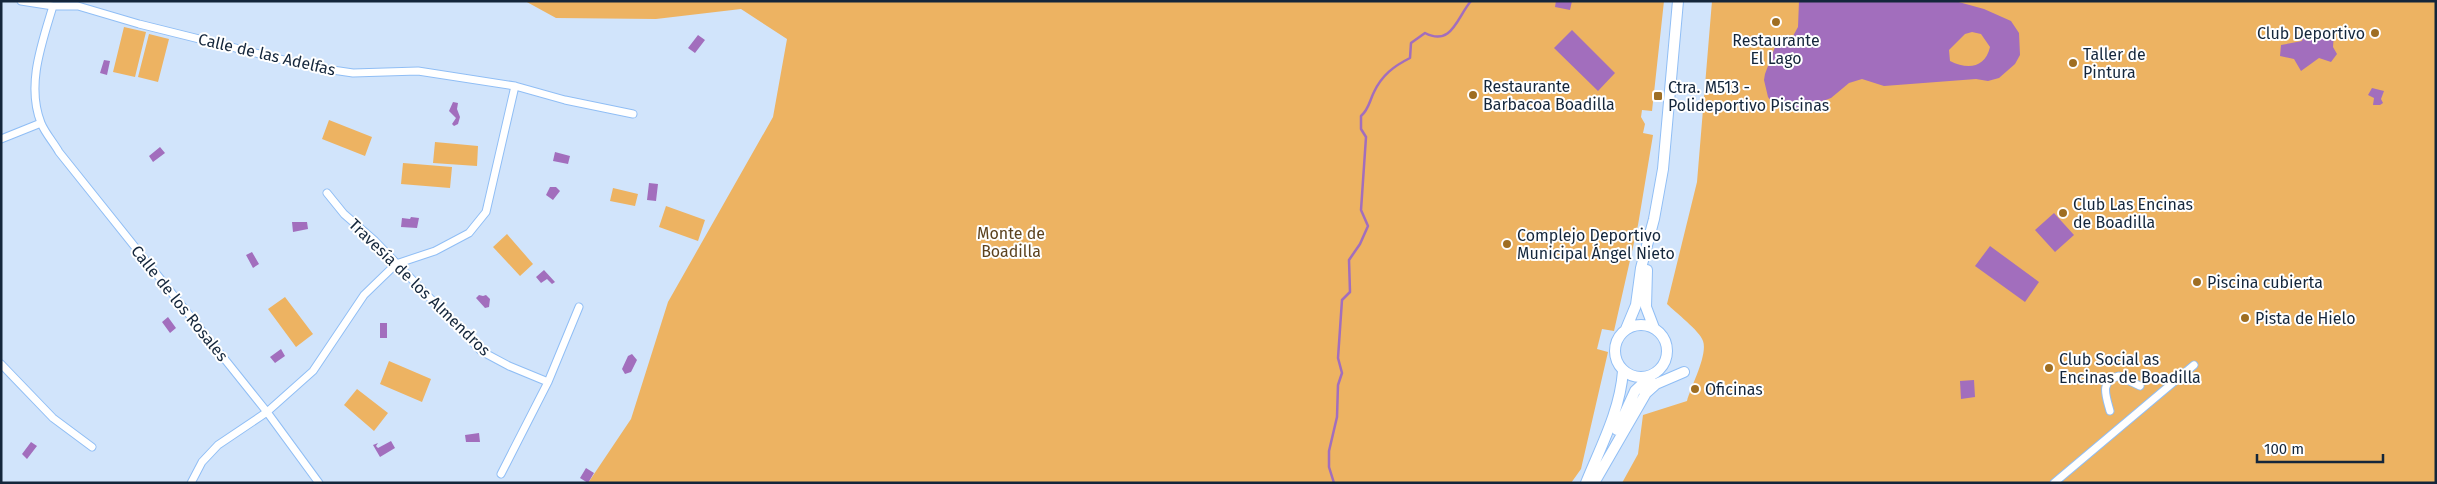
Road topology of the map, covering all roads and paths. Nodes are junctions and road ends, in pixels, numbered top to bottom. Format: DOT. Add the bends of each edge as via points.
graph roads {
  1 [pos="21,1"];
  2 [pos="1678,1"];
  3 [pos="53,6"];
  4 [pos="515,86"];
  5 [pos="633,114"];
  6 [pos="41,123"];
  7 [pos="1,139"];
  8 [pos="327,193"];
  9 [pos="1654,219"];
  10 [pos="396,264"];
  11 [pos="579,307"];
  12 [pos="1654,328"];
  13 [pos="1626,329"];
  14 [pos="1,364"];
  15 [pos="2194,364"];
  16 [pos="1623,371"];
  17 [pos="1684,372"];
  18 [pos="1656,373"];
  19 [pos="548,382"];
  20 [pos="2140,386"];
  21 [pos="2110,411"];
  22 [pos="267,412"];
  23 [pos="92,447"];
  24 [pos="501,474"];
  25 [pos="191,483"];
  26 [pos="319,483"];
  27 [pos="1586,483"];
  28 [pos="1592,483"];
  29 [pos="2054,483"];
  1 -- 3 [label="street, Calle de las Adelfas"];
  2 -- 9 [label="main road" via="1663,169"];
  3 -- 4 [label="street, Calle de las Adelfas" via="78,6 312,67 353,73 418,71"];
  3 -- 6 [label="street, Calle de los Rosales" via="37,58 36,100"];
  4 -- 5 [label="street, Calle de las Adelfas"];
  4 -- 10 [label="street" via="486,212 469,233 435,251"];
  6 -- 7 [label="street"];
  6 -- 22 [label="street, Calle de los Rosales" via="59,152"];
  8 -- 10 [label="street, Travesía de los Almendros"];
  9 -- 12 [label="main road" via="1646,278 1646,307"];
  9 -- 13 [label="main road" via="1641,268 1636,305"];
  10 -- 19 [label="street, Travesía de los Almendros" via="481,350"];
  10 -- 22 [label="street" via="364,295 313,371"];
  11 -- 19 [label="street"];
  12 -- 13 [label="main road" via="1640,325"];
  12 -- 18 [label="main road" via="1664,338 1667,352"];
  13 -- 16 [label="main road" via="1614,351"];
  14 -- 23 [label="street" via="53,418"];
  15 -- 29 [label="street"];
  16 -- 18 [label="main road" via="1636,377"];
  16 -- 27 [label="main road" via="1617,408"];
  17 -- 28 [label="main road" via="1656,384 1646,393"];
  18 -- 28 [label="main road" via="1635,391"];
  19 -- 24 [label="street"];
  20 -- 21 [label="street" via="2119,376 2107,382 2104,389"];
  22 -- 25 [label="street" via="218,445 202,462"];
  22 -- 26 [label="street, Calle de los Rosales"];
}
